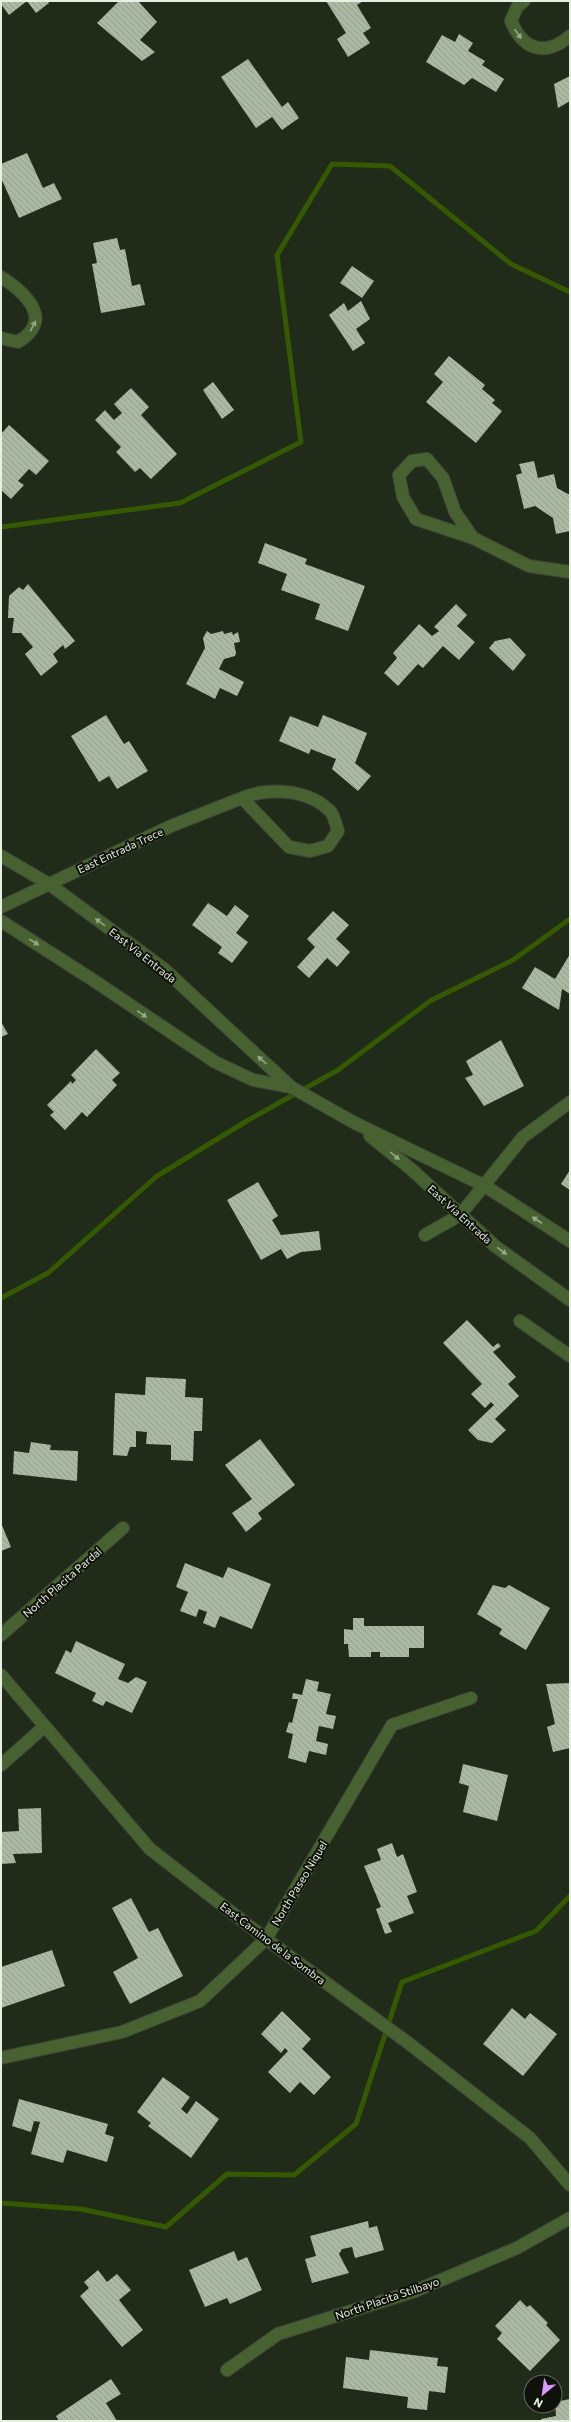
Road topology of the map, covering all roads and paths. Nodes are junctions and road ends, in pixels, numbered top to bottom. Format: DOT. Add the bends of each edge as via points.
graph roads {
  1 [pos="524,1"];
  2 [pos="570,36"];
  3 [pos="1,277"];
  4 [pos="1,338"];
  5 [pos="472,538"];
  6 [pos="570,572"];
  7 [pos="242,798"];
  8 [pos="1,856"];
  9 [pos="49,884"];
  10 [pos="1,908"];
  11 [pos="1,921"];
  12 [pos="291,1087"];
  13 [pos="570,1102"];
  14 [pos="353,1122"];
  15 [pos="485,1186"];
  16 [pos="460,1215"];
  17 [pos="426,1235"];
  18 [pos="570,1241"];
  19 [pos="570,1300"];
  20 [pos="520,1321"];
  21 [pos="570,1356"];
  22 [pos="123,1528"];
  23 [pos="1,1635"];
  24 [pos="1,1675"];
  25 [pos="470,1698"];
  26 [pos="44,1727"];
  27 [pos="1,1765"];
  28 [pos="266,1939"];
  29 [pos="1,2058"];
  30 [pos="570,2185"];
  31 [pos="570,2218"];
  32 [pos="227,2370"];
  1 -- 2 [label="street, one-way" via="517,7 511,21 517,35 531,47 548,48"];
  4 -- 3 [label="street, one-way" via="18,342 30,332 36,320 32,303"];
  5 -- 5 [label="street" via="454,512 443,478 427,459 412,461 399,475 403,497 416,519"];
  5 -- 6 [label="street" via="529,566"];
  7 -- 7 [label="street, East Entrada Trece" via="289,847 310,851 328,846 338,831 331,812 308,795 282,792 250,794"];
  7 -- 9 [label="street, East Entrada Trece" via="171,826"];
  8 -- 9 [label="street, East Via Entrada"];
  9 -- 10 [label="street, East Entrada Trece"];
  12 -- 9 [label="street, East Via Entrada, one-way" via="164,969"];
  11 -- 12 [label="street, East Via Entrada, one-way" via="214,1062 253,1080"];
  12 -- 14 [label="street, East Via Entrada"];
  13 -- 15 [label="street" via="523,1137"];
  14 -- 15 [label="street, East Via Entrada"];
  14 -- 16 [label="street, East Via Entrada, one-way" via="411,1169"];
  15 -- 16 [label="street"];
  18 -- 15 [label="street, East Via Entrada, one-way"];
  16 -- 17 [label="street"];
  16 -- 19 [label="street, East Via Entrada, one-way" via="494,1246"];
  20 -- 21 [label="street"];
  22 -- 23 [label="street, North Placita Pardal"];
  24 -- 26 [label="street, East Camino de la Sombra"];
  25 -- 28 [label="street, North Paseo Niquel" via="392,1725"];
  26 -- 27 [label="street"];
  26 -- 28 [label="street, East Camino de la Sombra" via="150,1849"];
  28 -- 29 [label="street, North Paseo Niquel" via="200,2001 122,2032"];
  28 -- 30 [label="street, East Camino de la Sombra" via="407,2042 530,2138"];
  31 -- 32 [label="street, North Placita Stilbayo" via="517,2248 415,2291 278,2334"];
}
